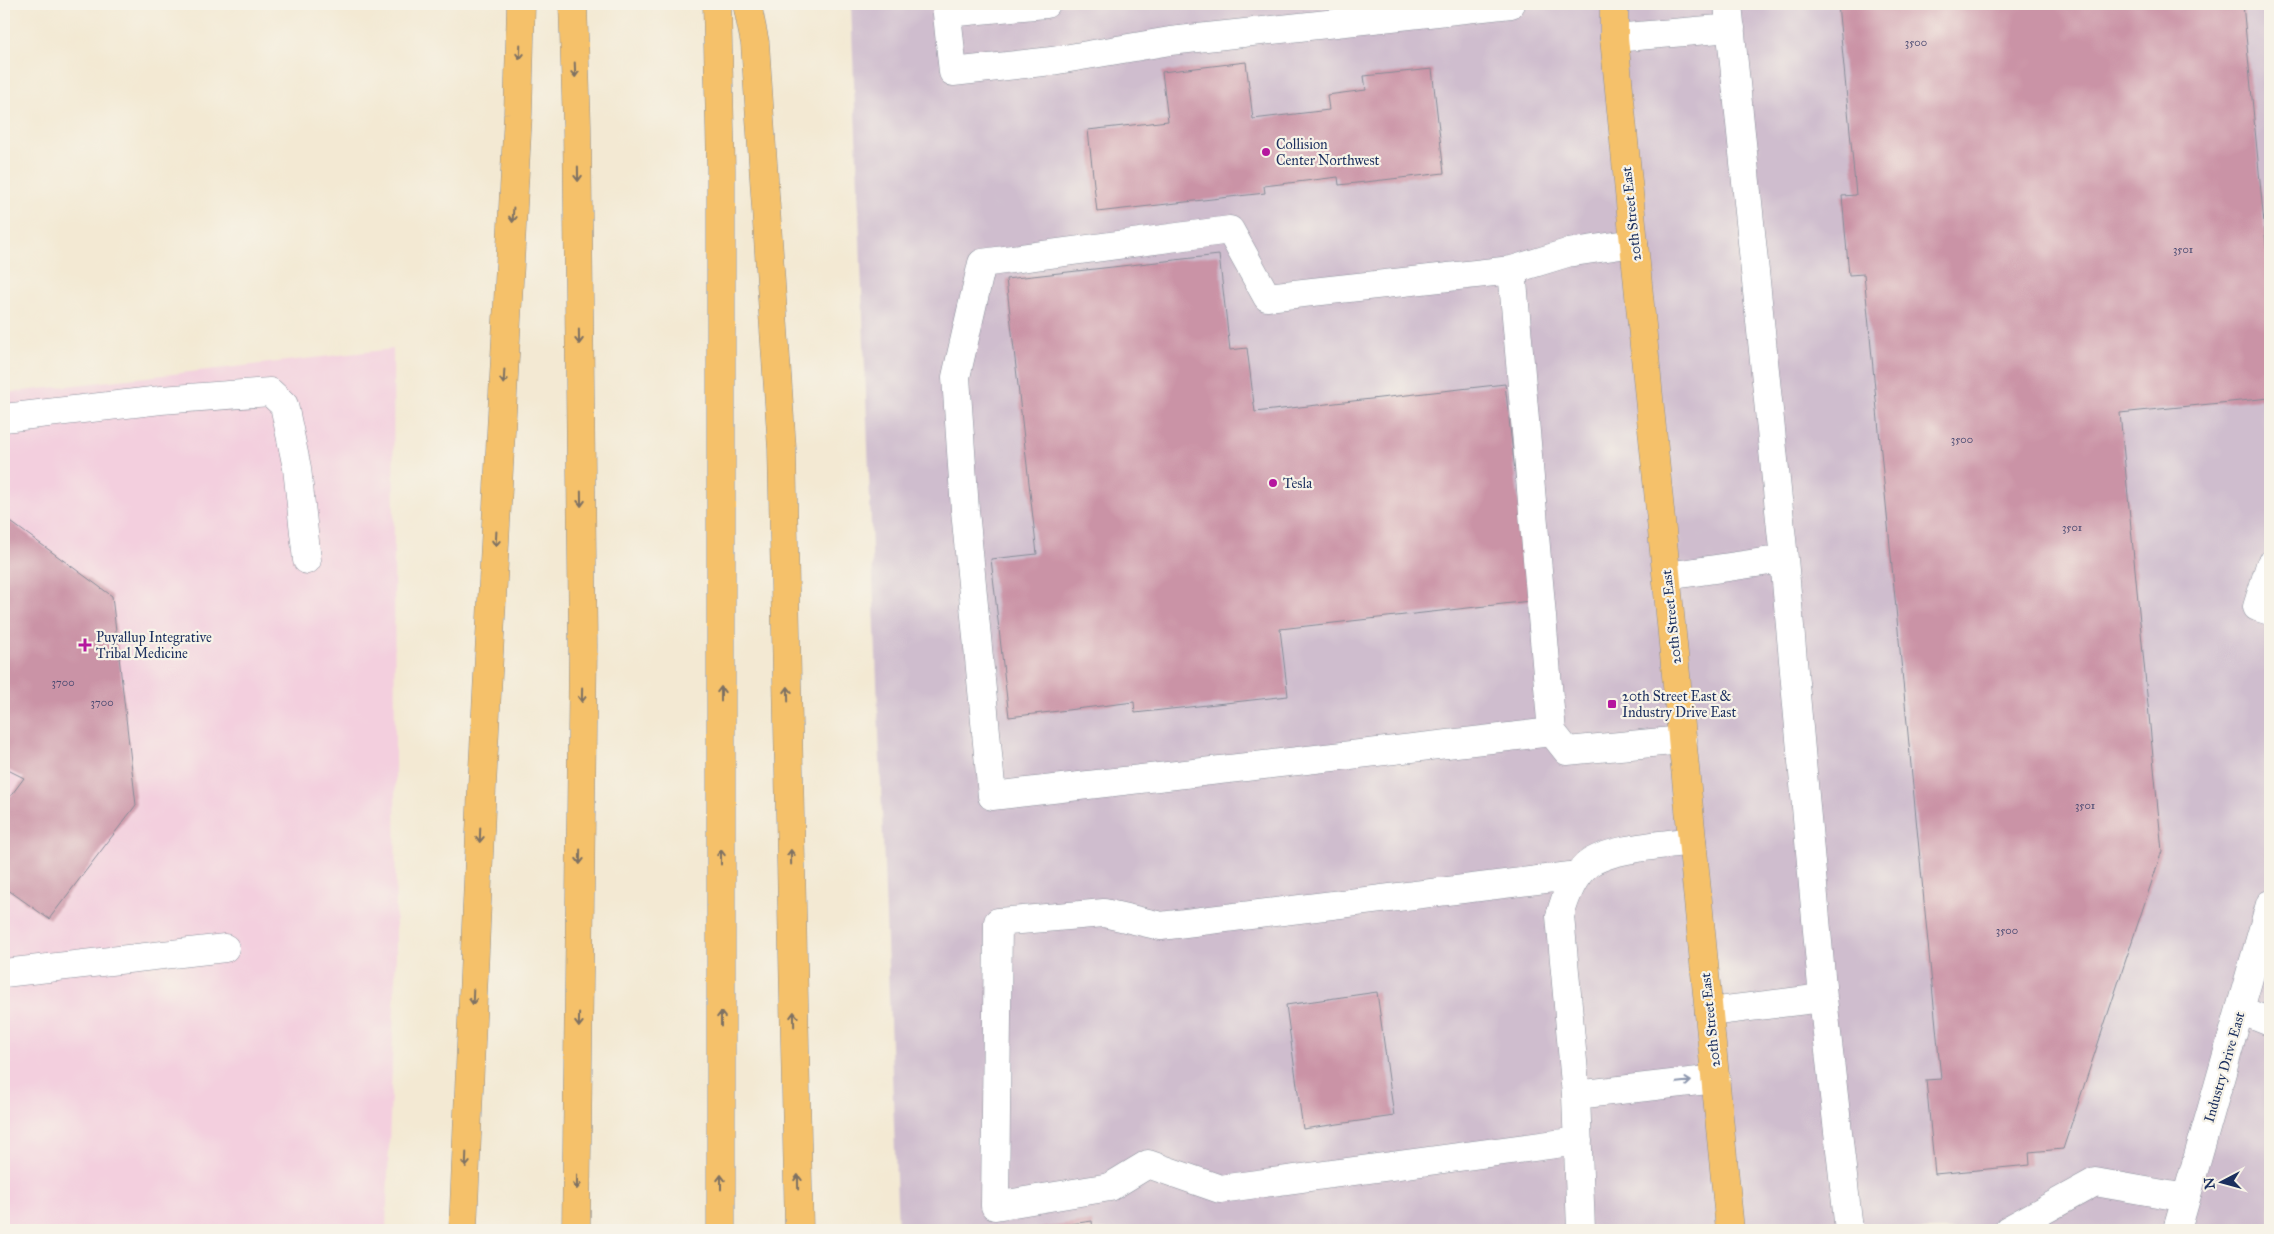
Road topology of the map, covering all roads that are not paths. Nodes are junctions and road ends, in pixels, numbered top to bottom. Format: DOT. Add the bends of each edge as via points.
graph roads {
  1 [pos="521,4"];
  2 [pos="574,4"];
  3 [pos="717,4"];
  4 [pos="747,4"];
  5 [pos="1046,4"];
  6 [pos="1614,4"];
  7 [pos="1497,5"];
  8 [pos="947,8"];
  9 [pos="1730,16"];
  10 [pos="1614,38"];
  11 [pos="1634,243"];
  12 [pos="1512,270"];
  13 [pos="4,418"];
  14 [pos="1784,559"];
  15 [pos="307,560"];
  16 [pos="2270,565"];
  17 [pos="1667,576"];
  18 [pos="2270,611"];
  19 [pos="1552,732"];
  20 [pos="1683,740"];
  21 [pos="1692,841"];
  22 [pos="1578,875"];
  23 [pos="2270,904"];
  24 [pos="225,948"];
  25 [pos="4,973"];
  26 [pos="1823,998"];
  27 [pos="2240,1010"];
  28 [pos="1709,1012"];
  29 [pos="2270,1022"];
  30 [pos="1716,1079"];
  31 [pos="1576,1095"];
  32 [pos="1578,1141"];
  33 [pos="2186,1198"];
  34 [pos="463,1230"];
  35 [pos="576,1230"];
  36 [pos="721,1230"];
  37 [pos="799,1230"];
  38 [pos="1581,1230"];
  39 [pos="1730,1230"];
  40 [pos="1849,1230"];
  41 [pos="2008,1230"];
  42 [pos="2177,1230"];
  1 -- 34 [label="main road, one-way"];
  2 -- 35 [label="main road, one-way" via="583,646"];
  36 -- 3 [label="main road, one-way" via="721,168"];
  37 -- 4 [label="main road, one-way" via="782,449 755,43"];
  5 -- 8 [label="street"];
  6 -- 10 [label="main road, 20th Street East"];
  7 -- 8 [label="street" via="1170,41 1052,61 953,72"];
  9 -- 10 [label="street"];
  9 -- 14 [label="street"];
  10 -- 11 [label="main road, 20th Street East"];
  11 -- 12 [label="street" via="1567,253"];
  11 -- 17 [label="main road, 20th Street East"];
  12 -- 19 [label="street"];
  12 -- 19 [label="street" via="1267,297 1230,230 982,263 956,377 965,510 992,796"];
  13 -- 15 [label="street" via="161,400 270,392 284,405 297,468"];
  14 -- 17 [label="street"];
  14 -- 26 [label="street"];
  16 -- 18 [label="street" via="2257,607"];
  17 -- 20 [label="main road, 20th Street East"];
  19 -- 20 [label="street" via="1566,751"];
  20 -- 21 [label="main road, 20th Street East"];
  21 -- 22 [label="street" via="1604,856 1587,865"];
  21 -- 28 [label="main road, 20th Street East"];
  22 -- 31 [label="street" via="1566,896 1560,916"];
  22 -- 32 [label="street" via="1161,926 1104,913 998,922 995,1206 1110,1187 1148,1164 1220,1189"];
  23 -- 27 [label="street, Industry Drive East"];
  24 -- 25 [label="street"];
  26 -- 28 [label="street"];
  26 -- 40 [label="street"];
  27 -- 29 [label="street"];
  27 -- 33 [label="street, Industry Drive East"];
  28 -- 30 [label="main road, 20th Street East"];
  31 -- 30 [label="street, one-way"];
  30 -- 39 [label="main road, 20th Street East"];
  31 -- 32 [label="street"];
  32 -- 38 [label="street"];
  33 -- 41 [label="street" via="2095,1182"];
  33 -- 42 [label="street, Industry Drive East"];
}
